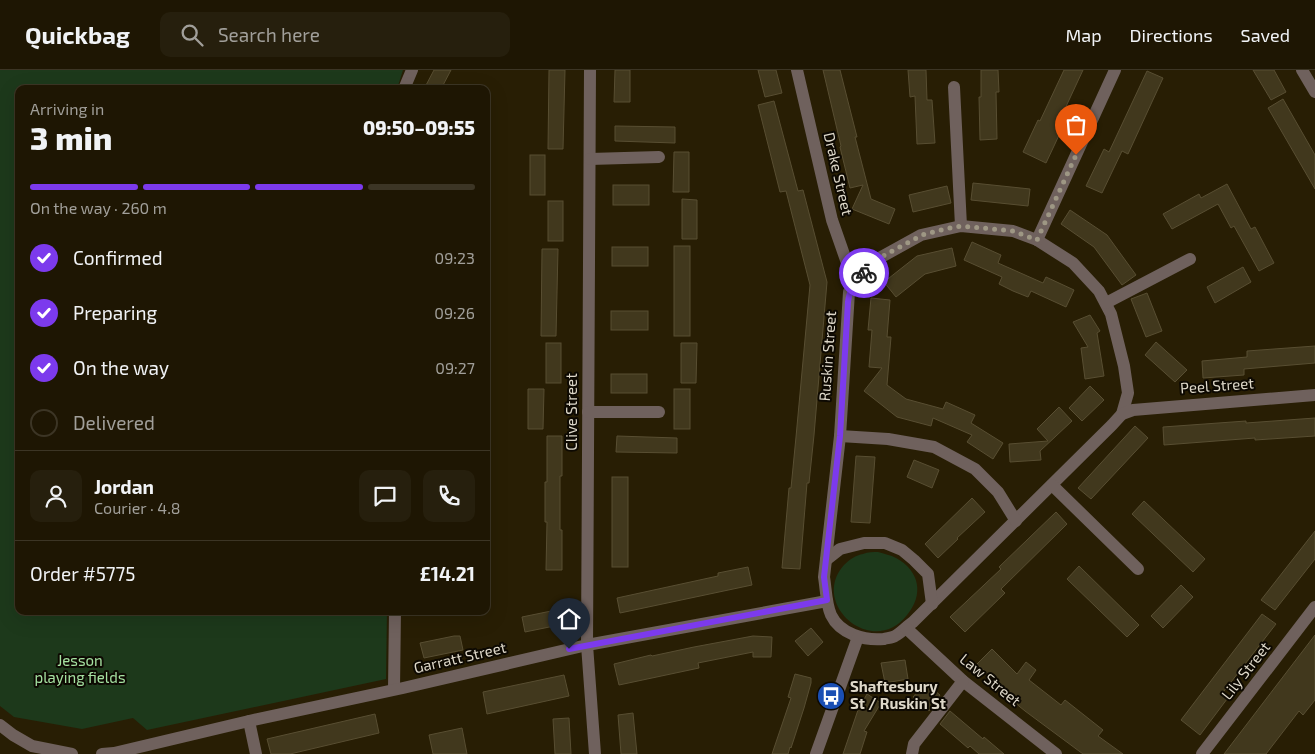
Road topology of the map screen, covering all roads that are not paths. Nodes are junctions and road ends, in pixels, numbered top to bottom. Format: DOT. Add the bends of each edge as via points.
graph roads {
  1 [pos="412,70"];
  2 [pos="590,70"];
  3 [pos="797,70"];
  4 [pos="1115,70"];
  5 [pos="1302,70"];
  6 [pos="406,85"];
  7 [pos="954,87"];
  8 [pos="1315,92"];
  9 [pos="659,157"];
  10 [pos="590,159"];
  11 [pos="961,226"];
  12 [pos="1037,240"];
  13 [pos="1190,259"];
  14 [pos="854,283"];
  15 [pos="1106,303"];
  16 [pos="1315,395"];
  17 [pos="588,412"];
  18 [pos="659,412"];
  19 [pos="1122,414"];
  20 [pos="840,436"];
  21 [pos="1052,485"];
  22 [pos="1016,521"];
  23 [pos="826,560"];
  24 [pos="1138,569"];
  25 [pos="827,600"];
  26 [pos="932,604"];
  27 [pos="1315,608"];
  28 [pos="395,615"];
  29 [pos="906,628"];
  30 [pos="858,637"];
  31 [pos="587,645"];
  32 [pos="963,681"];
  33 [pos="394,689"];
  34 [pos="249,721"];
  35 [pos="0,725"];
  36 [pos="72,754"];
  37 [pos="102,754"];
  38 [pos="256,754"];
  39 [pos="595,754"];
  40 [pos="816,754"];
  41 [pos="912,754"];
  42 [pos="1056,754"];
  43 [pos="1202,754"];
  1 -- 6 [label="street"];
  2 -- 10 [label="street, Clive Street"];
  3 -- 14 [label="street, Drake Street" via="832,220"];
  4 -- 12 [label="street"];
  5 -- 8 [label="street"];
  7 -- 11 [label="street"];
  9 -- 10 [label="street"];
  10 -- 17 [label="street, Clive Street"];
  11 -- 12 [label="street, Ruskin Street" via="1013,231"];
  11 -- 14 [label="street, Ruskin Street" via="922,235 874,261"];
  12 -- 15 [label="street, Ruskin Street" via="1073,263"];
  13 -- 15 [label="street"];
  14 -- 20 [label="street, Ruskin Street" via="848,302"];
  15 -- 19 [label="street, Ruskin Street" via="1124,366 1128,393"];
  16 -- 19 [label="street, Peel Street" via="1133,410"];
  17 -- 18 [label="street"];
  17 -- 31 [label="street, Clive Street"];
  19 -- 21 [label="street, Ruskin Street"];
  20 -- 22 [label="street" via="888,439 934,447 974,470 998,492"];
  20 -- 23 [label="street, Ruskin Street"];
  21 -- 22 [label="street, Ruskin Street"];
  21 -- 24 [label="street"];
  22 -- 26 [label="street, Ruskin Street"];
  23 -- 25 [label="street, Ruskin Street"];
  23 -- 26 [label="street" via="840,549 864,543 885,543 902,550 928,574"];
  25 -- 30 [label="street, Ruskin Street" via="838,626"];
  25 -- 31 [label="street, Garratt Street"];
  26 -- 29 [label="street, Ruskin Street"];
  27 -- 43 [label="street, Lily Street"];
  28 -- 33 [label="street"];
  29 -- 30 [label="street, Ruskin Street" via="894,637 875,640"];
  29 -- 32 [label="street, Law Street"];
  30 -- 40 [label="street"];
  31 -- 33 [label="street, Garratt Street"];
  31 -- 39 [label="street, Clive Street"];
  32 -- 41 [label="street" via="914,744"];
  32 -- 42 [label="street, Law Street"];
  33 -- 34 [label="street, Garratt Street"];
  34 -- 37 [label="street, Garratt Street" via="114,754"];
  34 -- 38 [label="street"];
  35 -- 36 [label="street" via="32,746"];
}
